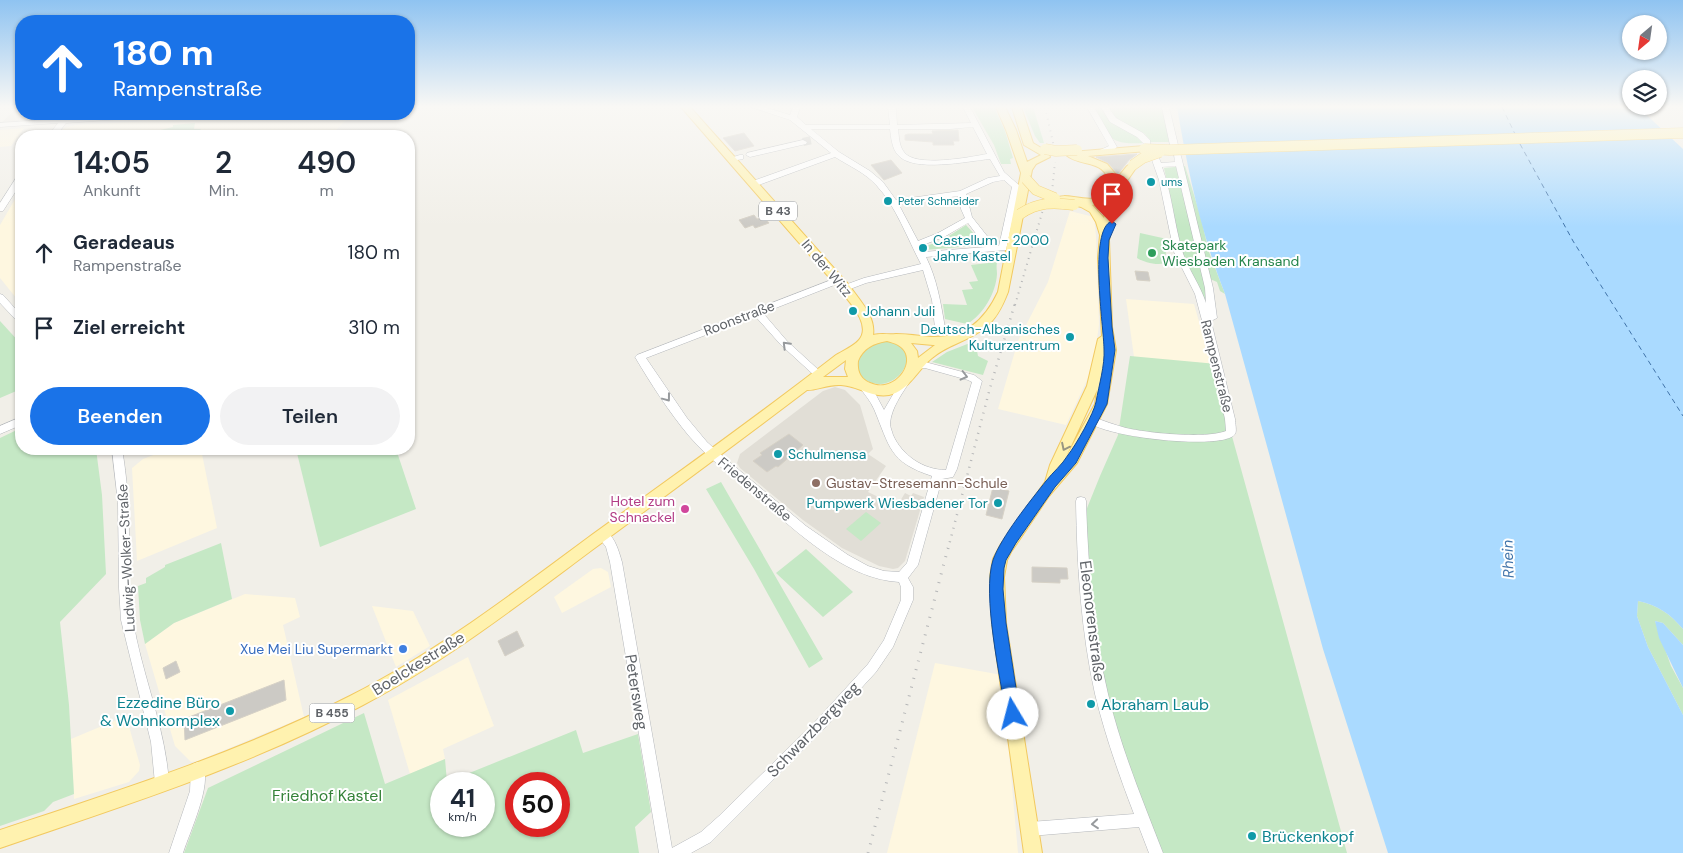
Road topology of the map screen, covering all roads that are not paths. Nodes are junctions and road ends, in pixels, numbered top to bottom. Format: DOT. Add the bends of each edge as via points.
graph roads {
  1 [pos="725,147"];
  2 [pos="782,147"];
  3 [pos="825,147"];
  4 [pos="899,147"];
  5 [pos="988,147"];
  6 [pos="1018,147"];
  7 [pos="1033,147"];
  8 [pos="1135,147"];
  9 [pos="1149,147"];
  10 [pos="1173,147"];
  11 [pos="1349,147"];
  12 [pos="1118,148"];
  13 [pos="750,154"];
  14 [pos="836,154"];
  15 [pos="1047,154"];
  16 [pos="1076,154"];
  17 [pos="1175,154"];
  18 [pos="993,156"];
  19 [pos="1026,169"];
  20 [pos="1124,176"];
  21 [pos="1006,177"];
  22 [pos="753,184"];
  23 [pos="15,186"];
  24 [pos="1115,190"];
  25 [pos="963,192"];
  26 [pos="1055,198"];
  27 [pos="1073,202"];
  28 [pos="894,203"];
  29 [pos="0,209"];
  30 [pos="1020,214"];
  31 [pos="968,220"];
  32 [pos="1104,240"];
  33 [pos="916,245"];
  34 [pos="993,249"];
  35 [pos="921,255"];
  36 [pos="926,266"];
  37 [pos="842,284"];
  38 [pos="0,297"];
  39 [pos="756,311"];
  40 [pos="15,313"];
  41 [pos="866,318"];
  42 [pos="1106,327"];
  43 [pos="940,328"];
  44 [pos="1209,328"];
  45 [pos="897,338"];
  46 [pos="960,338"];
  47 [pos="862,344"];
  48 [pos="640,357"];
  49 [pos="917,366"];
  50 [pos="819,375"];
  51 [pos="905,380"];
  52 [pos="864,386"];
  53 [pos="797,391"];
  54 [pos="1088,397"];
  55 [pos="1093,421"];
  56 [pos="15,424"];
  57 [pos="885,427"];
  58 [pos="1074,428"];
  59 [pos="0,430"];
  60 [pos="118,455"];
  61 [pos="713,455"];
  62 [pos="938,474"];
  63 [pos="1050,484"];
  64 [pos="1081,501"];
  65 [pos="602,535"];
  66 [pos="902,577"];
  67 [pos="198,769"];
  68 [pos="162,783"];
  69 [pos="1143,820"];
  70 [pos="1030,829"];
  71 [pos="0,840"];
  72 [pos="176,853"];
  73 [pos="666,853"];
  74 [pos="677,853"];
  75 [pos="1033,853"];
  76 [pos="1156,853"];
  1 -- 22 [label="main road, In der Witz / B 43"];
  2 -- 13 [label="street"];
  3 -- 14 [label="street"];
  4 -- 18 [label="street" via="905,158 913,161"];
  5 -- 18 [label="street"];
  6 -- 19 [label="main road"];
  7 -- 15 [label="main road"];
  8 -- 12 [label="main road"];
  9 -- 17 [label="main road, bridge"];
  10 -- 17 [label="street"];
  11 -- 17 [label="main road, bridge"];
  12 -- 16 [label="main road"];
  12 -- 16 [label="main road"];
  14 -- 22 [label="street"];
  14 -- 28 [label="street" via="873,178"];
  15 -- 16 [label="main road"];
  15 -- 19 [label="main road"];
  16 -- 24 [label="main road" via="1106,168 1114,178"];
  17 -- 20 [label="main road, bridge" via="1149,156 1133,165"];
  17 -- 44 [label="street" via="1209,288 1212,322"];
  17 -- 44 [label="street, Rampenstraße" via="1157,163 1164,180 1181,262 1199,294"];
  18 -- 21 [label="street"];
  19 -- 26 [label="main road, bridge" via="1036,190"];
  19 -- 30 [label="main road, B 455"];
  20 -- 24 [label="main road"];
  20 -- 32 [label="main road" via="1119,208"];
  21 -- 25 [label="street"];
  21 -- 34 [label="street" via="1016,186 1003,248"];
  22 -- 37 [label="main road, In der Witz / B 43"];
  23 -- 29 [label="street"];
  24 -- 27 [label="main road" via="1096,201"];
  24 -- 32 [label="main road"];
  25 -- 28 [label="street"];
  25 -- 31 [label="street" via="962,203"];
  26 -- 27 [label="main road"];
  26 -- 30 [label="main road, bridge" via="1032,202"];
  27 -- 30 [label="main road, bridge" via="1041,202"];
  27 -- 32 [label="main road" via="1096,212 1102,222"];
  28 -- 33 [label="street"];
  30 -- 46 [label="main road, B 455" via="1003,292 995,310 981,327"];
  31 -- 33 [label="street"];
  31 -- 34 [label="street"];
  32 -- 42 [label="main road"];
  33 -- 35 [label="street"];
  34 -- 35 [label="street"];
  35 -- 36 [label="street"];
  36 -- 37 [label="street, Roonstraße"];
  36 -- 43 [label="street"];
  37 -- 39 [label="street, Roonstraße"];
  37 -- 41 [label="main road, In der Witz / B 43"];
  38 -- 40 [label="street"];
  39 -- 48 [label="street, Roonstraße"];
  50 -- 39 [label="street, one-way"];
  41 -- 45 [label="main road, In der Witz / B 43"];
  41 -- 47 [label="main road" via="869,332"];
  42 -- 54 [label="main road"];
  42 -- 55 [label="main road" via="1110,350 1101,404"];
  44 -- 55 [label="street, Rampenstraße" via="1232,429 1229,435 1215,439 1142,434"];
  45 -- 46 [label="main road, B 455" via="933,341"];
  45 -- 47 [label="main road, B 455" via="880,337"];
  45 -- 51 [label="main road" via="908,346 912,354 911,368"];
  46 -- 49 [label="main road, B 455" via="931,353"];
  47 -- 50 [label="main road, B 455"];
  47 -- 52 [label="main road" via="853,358 852,369"];
  48 -- 61 [label="street, Friedenstraße, one-way" via="682,418"];
  49 -- 51 [label="main road, B 455"];
  49 -- 62 [label="street, one-way" via="925,365 977,381 952,469 947,475"];
  50 -- 53 [label="main road, B 455"];
  51 -- 52 [label="main road, B 455" via="890,390"];
  51 -- 57 [label="street" via="889,409"];
  52 -- 53 [label="main road, B 455" via="833,380"];
  52 -- 57 [label="street"];
  53 -- 61 [label="main road, Boelckestraße / B 455"];
  54 -- 55 [label="street"];
  54 -- 58 [label="main road"];
  55 -- 58 [label="street"];
  55 -- 63 [label="main road" via="1072,460"];
  56 -- 59 [label="street"];
  57 -- 62 [label="street" via="892,446 902,457 919,468"];
  58 -- 63 [label="main road, one-way"];
  60 -- 68 [label="street, Ludwig-Wolker-Straße" via="123,495 126,617 162,758"];
  61 -- 65 [label="main road, Boelckestraße / B 455"];
  61 -- 66 [label="street, Friedenstraße" via="838,555 878,575"];
  62 -- 66 [label="street" via="912,566"];
  63 -- 70 [label="main road" via="1006,548 996,577"];
  64 -- 69 [label="street, Eleonorenstraße" via="1088,608 1097,673"];
  65 -- 67 [label="main road, Boelckestraße / B 455" via="475,628 399,677 323,717"];
  65 -- 73 [label="street, Petersweg" via="612,545 616,562"];
  66 -- 74 [label="street, Schwarzbergweg" via="907,587 907,600 889,643 872,668 724,821 706,837"];
  67 -- 68 [label="main road, Boelckestraße / B 455"];
  67 -- 72 [label="street" via="197,791"];
  68 -- 71 [label="main road, Boelckestraße / B 455"];
  69 -- 70 [label="street, one-way"];
  69 -- 76 [label="street, Eleonorenstraße"];
  70 -- 75 [label="main road"];
}
